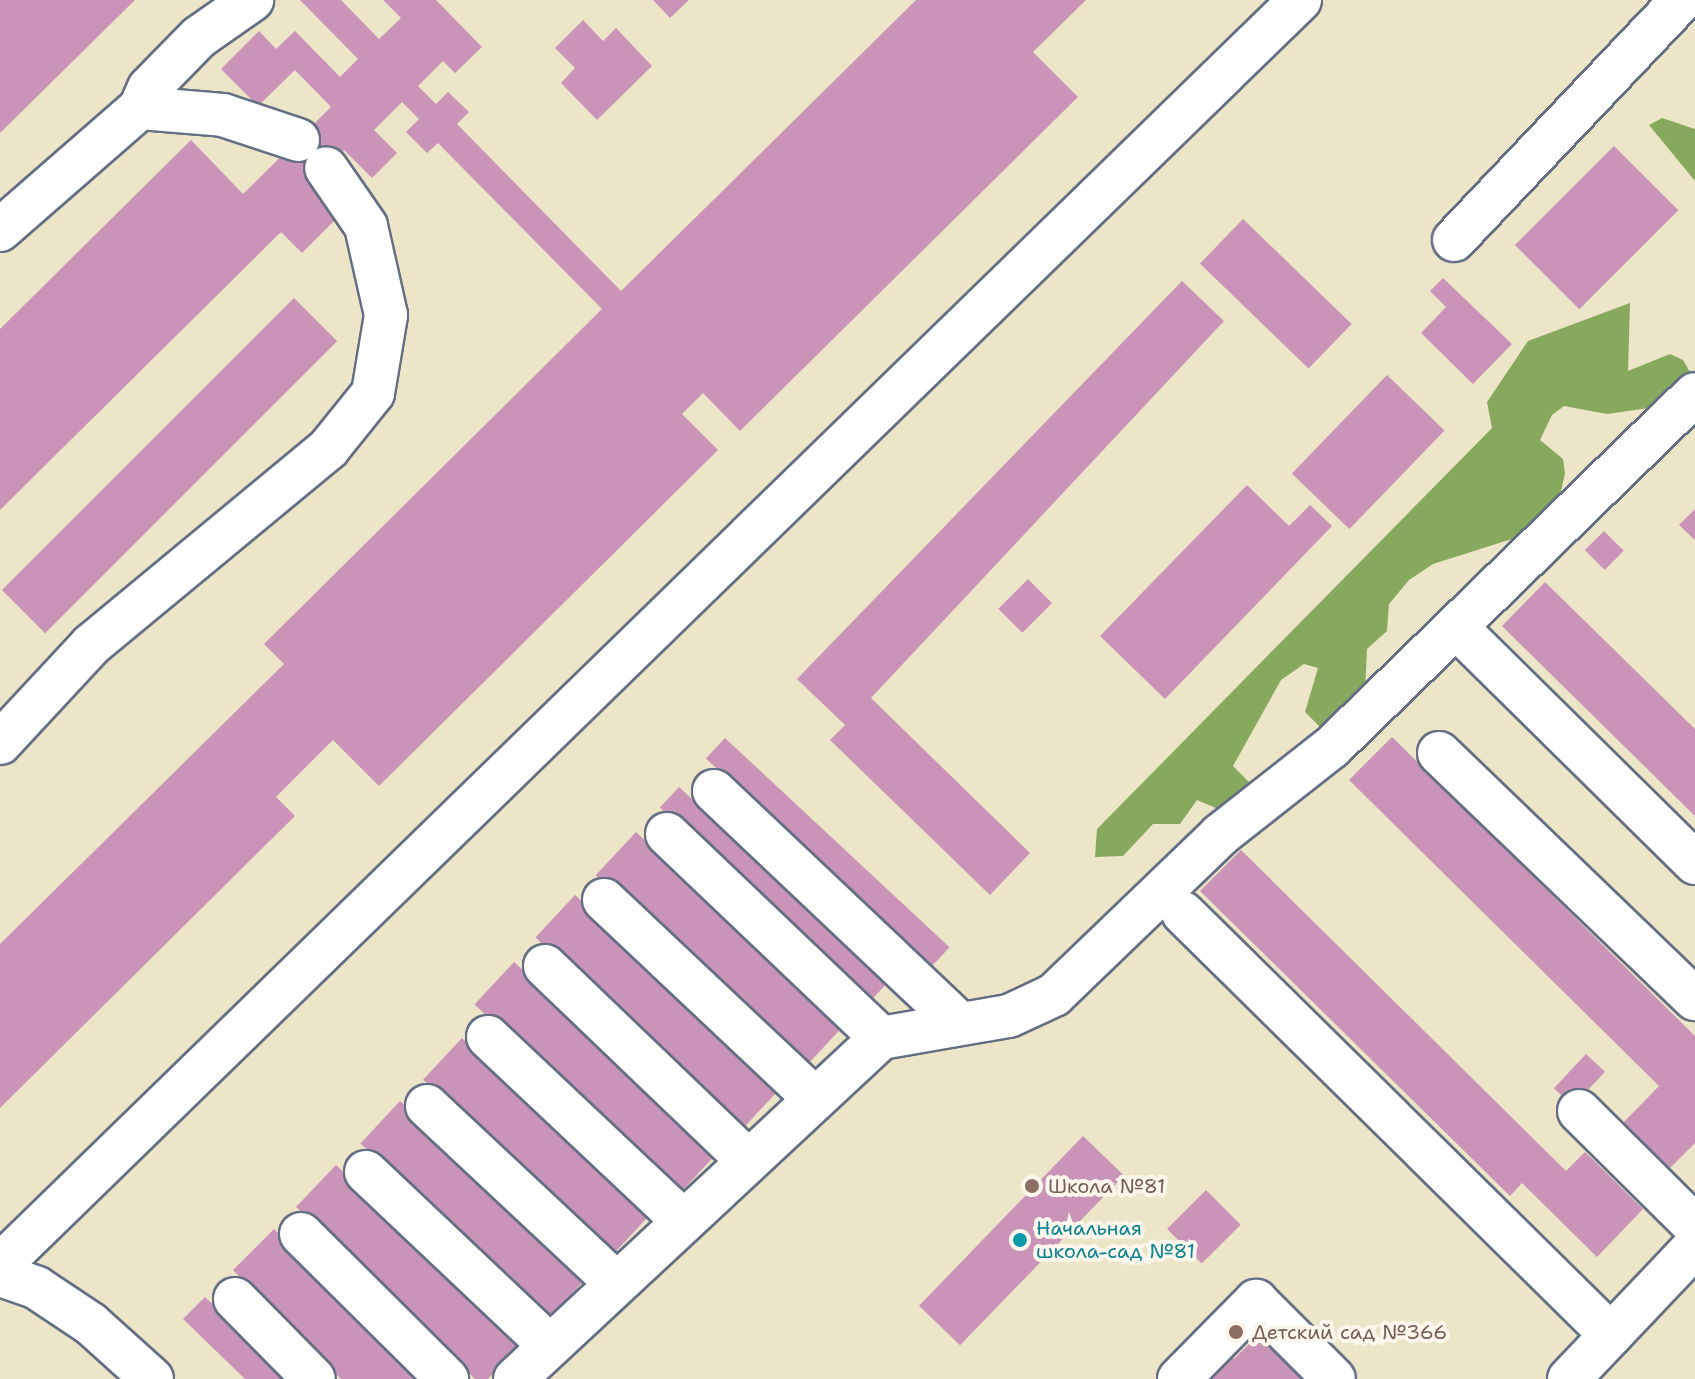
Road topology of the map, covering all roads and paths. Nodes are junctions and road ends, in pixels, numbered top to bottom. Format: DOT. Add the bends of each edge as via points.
graph roads {
  1 [pos="252,0"];
  2 [pos="1300,0"];
  3 [pos="1682,0"];
  4 [pos="140,108"];
  5 [pos="0,230"];
  6 [pos="1454,240"];
  7 [pos="1692,404"];
  8 [pos="1456,627"];
  9 [pos="0,743"];
  10 [pos="1439,753"];
  11 [pos="714,791"];
  12 [pos="667,834"];
  13 [pos="1695,863"];
  14 [pos="604,900"];
  15 [pos="1183,913"];
  16 [pos="545,966"];
  17 [pos="1695,999"];
  18 [pos="960,1024"];
  19 [pos="488,1037"];
  20 [pos="881,1038"];
  21 [pos="812,1096"];
  22 [pos="427,1106"];
  23 [pos="1579,1111"];
  24 [pos="746,1159"];
  25 [pos="366,1172"];
  26 [pos="682,1220"];
  27 [pos="1695,1226"];
  28 [pos="301,1234"];
  29 [pos="1695,1246"];
  30 [pos="0,1265"];
  31 [pos="0,1275"];
  32 [pos="616,1283"];
  33 [pos="235,1299"];
  34 [pos="1611,1335"];
  35 [pos="550,1346"];
  36 [pos="152,1379"];
  37 [pos="314,1379"];
  38 [pos="447,1379"];
  39 [pos="515,1379"];
  40 [pos="1179,1379"];
  41 [pos="1334,1379"];
  42 [pos="1569,1379"];
  1 -- 4 [label="street" via="199,37 149,88"];
  2 -- 30 [label="street"];
  3 -- 6 [label="street"];
  4 -- 5 [label="street"];
  4 -- 9 [label="street" via="223,115 312,154 366,226 386,315 373,393 328,449 91,645"];
  7 -- 8 [label="street"];
  8 -- 13 [label="street"];
  8 -- 18 [label="street" via="1332,747 1220,835 1054,995 1009,1016"];
  10 -- 17 [label="street"];
  11 -- 18 [label="street"];
  12 -- 20 [label="street"];
  14 -- 21 [label="street"];
  15 -- 34 [label="street"];
  16 -- 24 [label="street"];
  18 -- 20 [label="street"];
  19 -- 26 [label="street"];
  20 -- 21 [label="street"];
  21 -- 24 [label="street"];
  22 -- 32 [label="street"];
  23 -- 27 [label="street"];
  24 -- 26 [label="street"];
  25 -- 35 [label="street"];
  26 -- 32 [label="street"];
  28 -- 38 [label="street"];
  29 -- 34 [label="street"];
  31 -- 36 [label="street" via="37,1288 91,1324"];
  32 -- 35 [label="street"];
  33 -- 37 [label="street"];
  34 -- 42 [label="street"];
  35 -- 39 [label="street"];
  40 -- 41 [label="street" via="1256,1301"];
}
